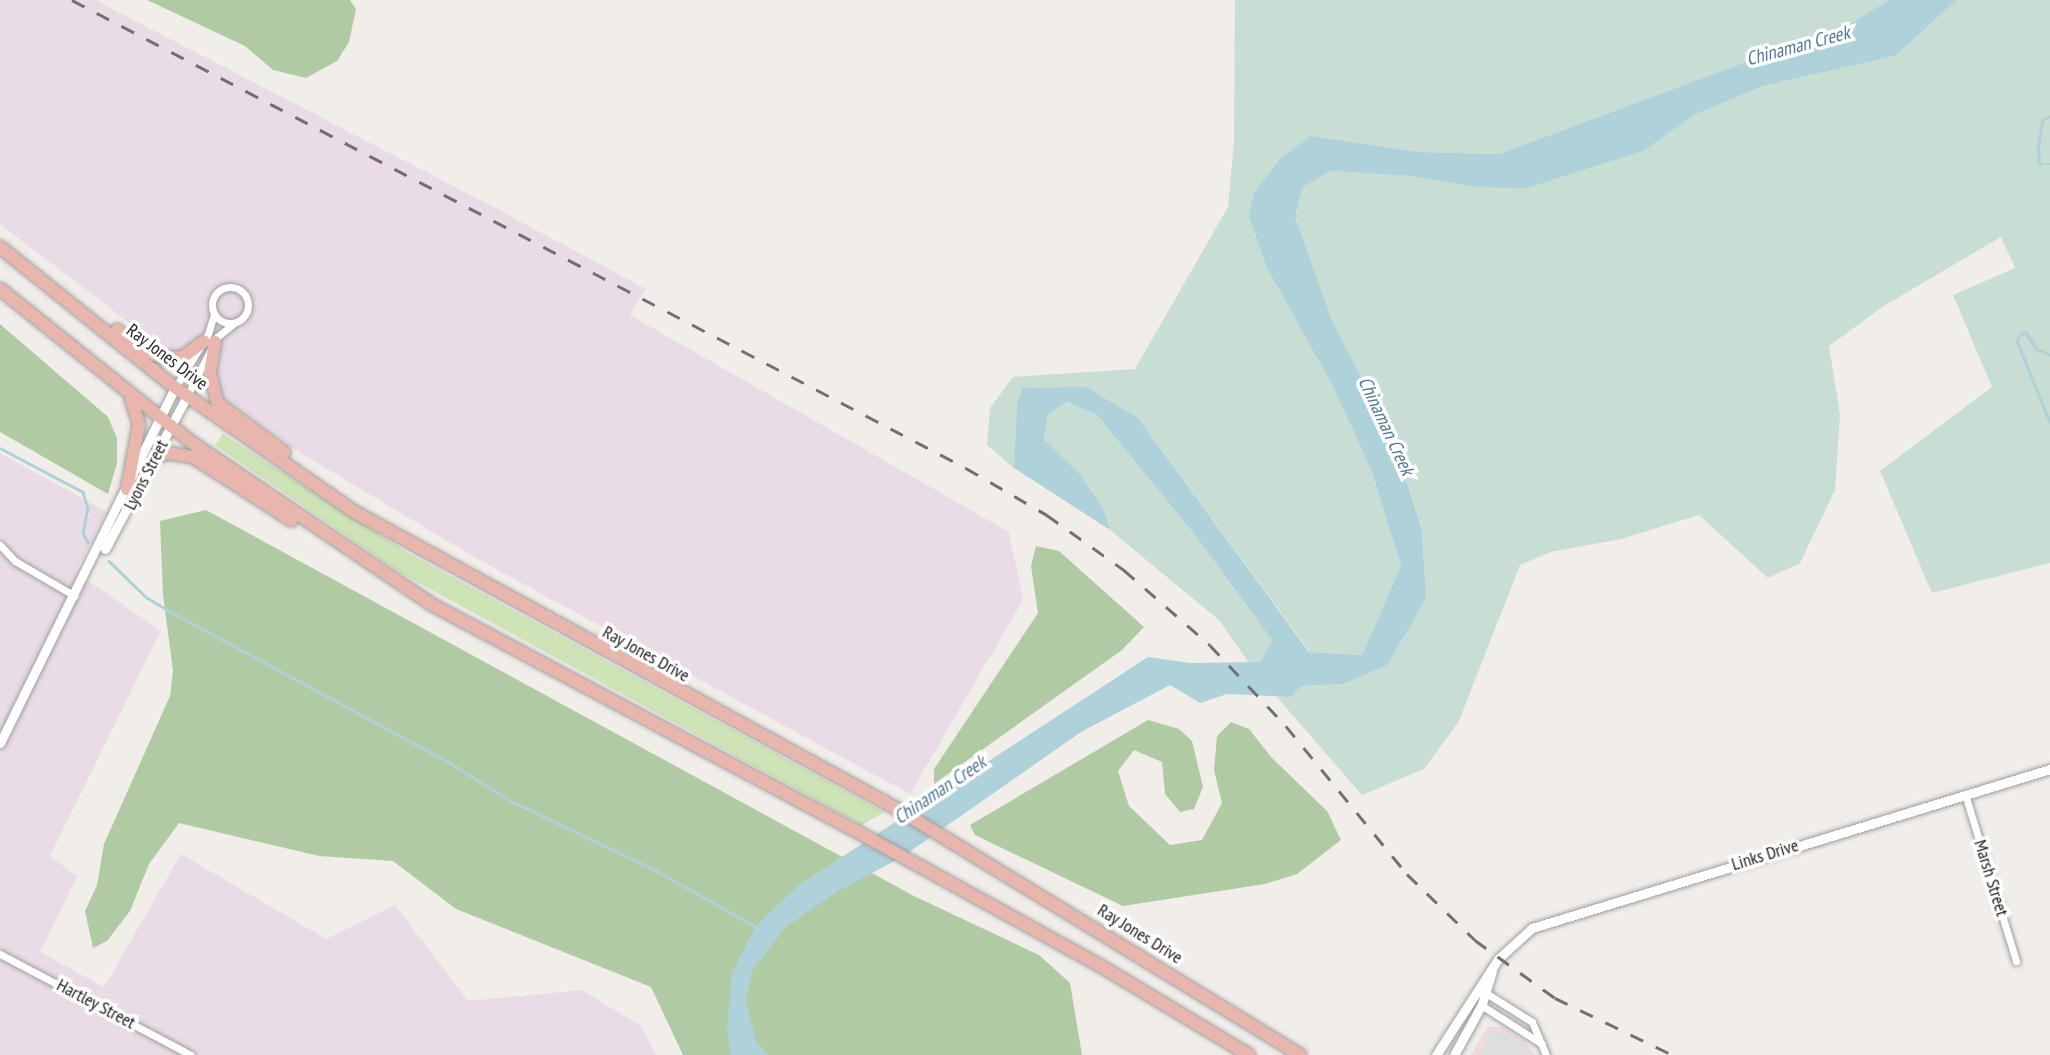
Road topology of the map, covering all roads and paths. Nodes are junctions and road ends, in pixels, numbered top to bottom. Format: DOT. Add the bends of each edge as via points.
graph roads {
  1 [pos="0,247"];
  2 [pos="46,285"];
  3 [pos="0,289"];
  4 [pos="214,313"];
  5 [pos="237,322"];
  6 [pos="209,341"];
  7 [pos="176,387"];
  8 [pos="121,388"];
  9 [pos="187,396"];
  10 [pos="166,423"];
  11 [pos="156,457"];
  12 [pos="127,489"];
  13 [pos="353,511"];
  14 [pos="0,545"];
  15 [pos="347,550"];
  16 [pos="75,596"];
  17 [pos="58,633"];
  18 [pos="0,743"];
  19 [pos="2050,769"];
  20 [pos="1965,794"];
  21 [pos="0,954"];
  22 [pos="2016,961"];
  23 [pos="1493,966"];
  24 [pos="1486,993"];
  25 [pos="1473,994"];
  26 [pos="1481,1005"];
  27 [pos="1543,1044"];
  28 [pos="191,1055"];
  29 [pos="1249,1055"];
  30 [pos="1300,1055"];
  31 [pos="1436,1055"];
  32 [pos="1454,1055"];
  33 [pos="1546,1055"];
  1 -- 2 [label="highway, Ray Jones Drive"];
  2 -- 6 [label="highway" via="75,298 153,356 183,357"];
  2 -- 7 [label="highway, Ray Jones Drive"];
  3 -- 8 [label="highway"];
  4 -- 5 [label="street" via="226,323"];
  4 -- 5 [label="street" via="217,293 236,288 245,294 248,306"];
  4 -- 6 [label="street, Lyons Street"];
  5 -- 6 [label="street, Lyons Street"];
  6 -- 7 [label="street, Lyons Street"];
  6 -- 9 [label="street, Lyons Street"];
  6 -- 13 [label="highway" via="210,373 218,401 325,482"];
  7 -- 9 [label="highway, Ray Jones Drive"];
  7 -- 10 [label="street, Lyons Street"];
  8 -- 10 [label="highway"];
  8 -- 12 [label="highway" via="139,416"];
  9 -- 10 [label="street, Lyons Street"];
  9 -- 13 [label="highway, Ray Jones Drive"];
  10 -- 11 [label="street, Lyons Street"];
  10 -- 12 [label="street, Lyons Street"];
  10 -- 15 [label="highway"];
  11 -- 15 [label="highway" via="168,453 193,457 254,500"];
  11 -- 17 [label="street, Lyons Street"];
  12 -- 16 [label="street, Lyons Street"];
  13 -- 30 [label="highway, Ray Jones Drive" via="899,810"];
  14 -- 16 [label="street" via="15,561"];
  15 -- 29 [label="highway" via="443,610 1099,965"];
  16 -- 17 [label="street, Lyons Street"];
  17 -- 18 [label="street, Lyons Street"];
  19 -- 20 [label="street, Links Drive"];
  20 -- 22 [label="street, Marsh Street"];
  20 -- 23 [label="street, Links Drive" via="1542,924 1511,943"];
  21 -- 28 [label="street, Hartley Street"];
  23 -- 24 [label="street, Links Drive"];
  23 -- 25 [label="street, Links Drive"];
  24 -- 25 [label="street"];
  24 -- 26 [label="street, Links Drive"];
  24 -- 27 [label="street" via="1530,1020"];
  25 -- 26 [label="street"];
  25 -- 31 [label="street, Links Drive"];
  26 -- 27 [label="street"];
  26 -- 32 [label="street, Links Drive"];
  27 -- 33 [label="street"];
}
